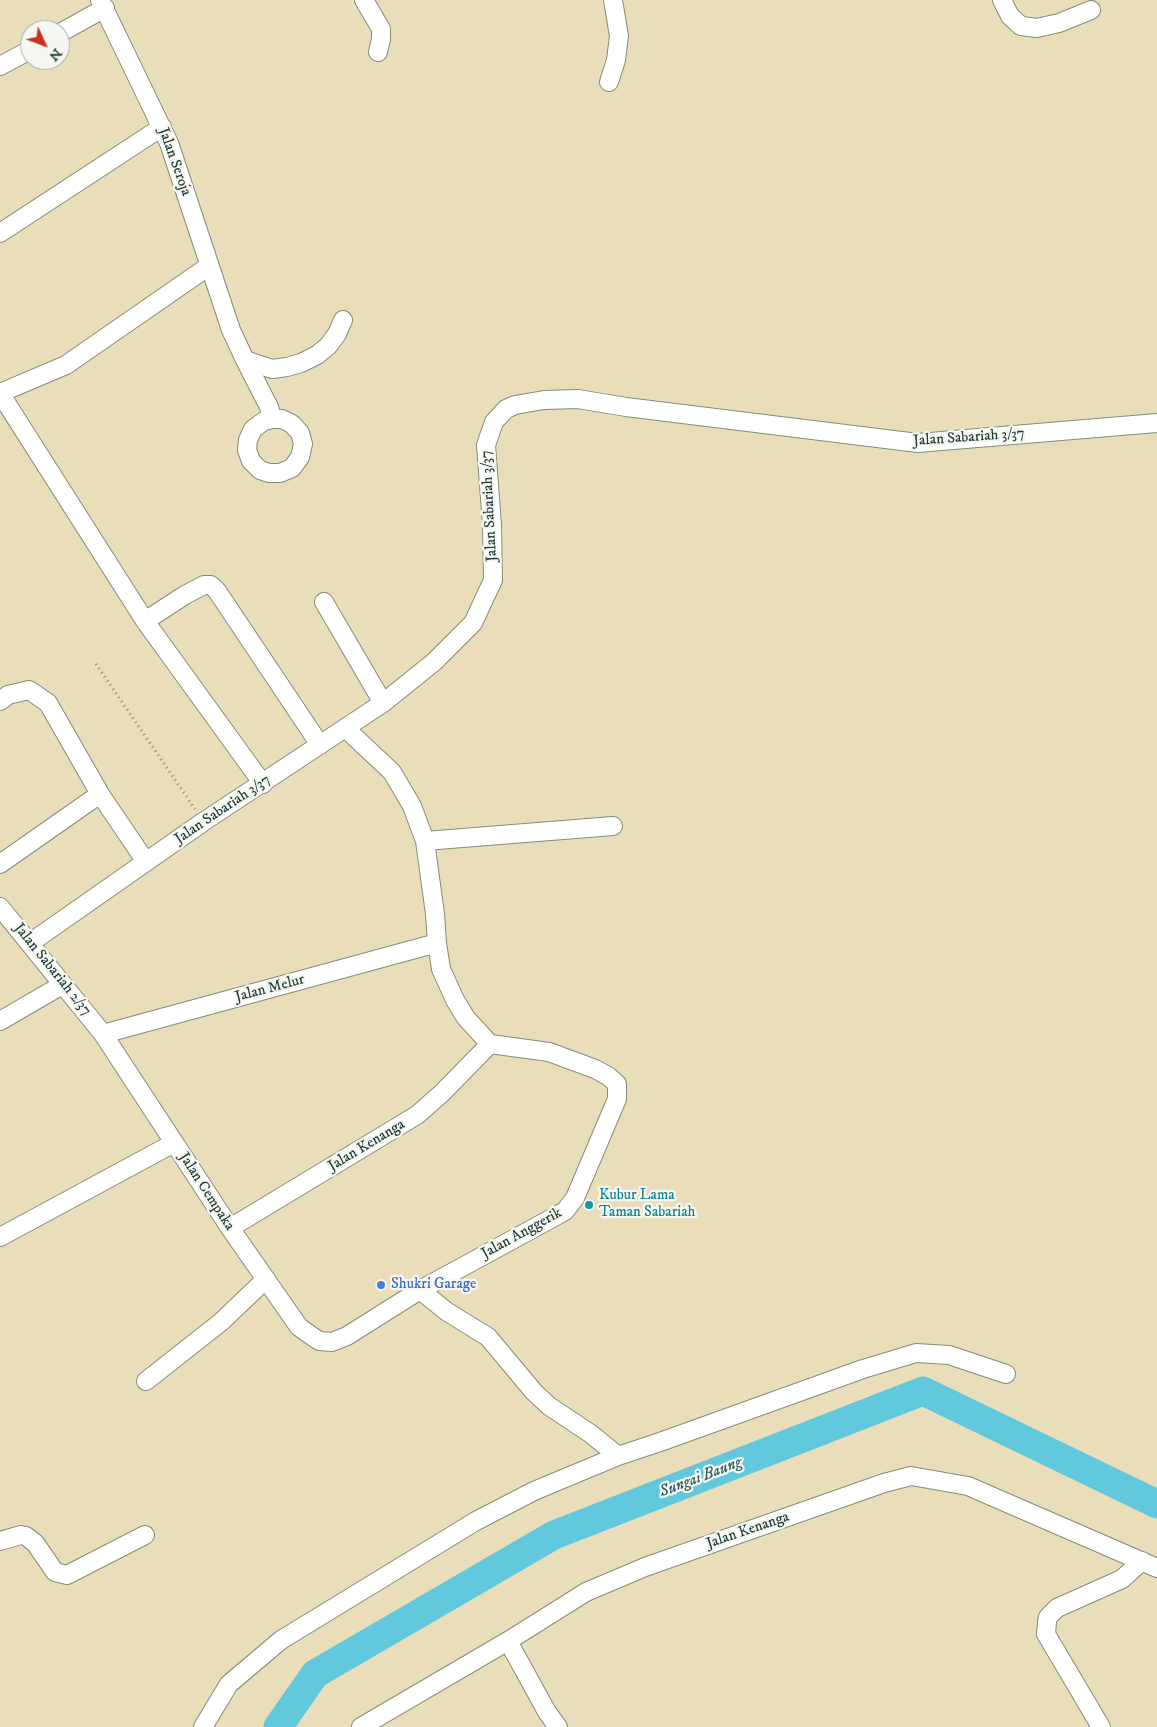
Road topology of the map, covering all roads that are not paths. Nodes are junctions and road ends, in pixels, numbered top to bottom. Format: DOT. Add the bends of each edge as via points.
graph roads {
  1 [pos="364,0"];
  2 [pos="613,0"];
  3 [pos="1002,0"];
  4 [pos="103,4"];
  5 [pos="1091,10"];
  6 [pos="70,26"];
  7 [pos="378,52"];
  8 [pos="20,55"];
  9 [pos="0,66"];
  10 [pos="609,82"];
  11 [pos="162,127"];
  12 [pos="0,233"];
  13 [pos="209,266"];
  14 [pos="343,320"];
  15 [pos="244,360"];
  16 [pos="0,393"];
  17 [pos="272,419"];
  18 [pos="1157,423"];
  19 [pos="324,602"];
  20 [pos="145,622"];
  21 [pos="0,701"];
  22 [pos="383,703"];
  23 [pos="344,728"];
  24 [pos="320,744"];
  25 [pos="263,784"];
  26 [pos="100,794"];
  27 [pos="613,826"];
  28 [pos="425,841"];
  29 [pos="146,862"];
  30 [pos="0,864"];
  31 [pos="0,906"];
  32 [pos="30,943"];
  33 [pos="437,943"];
  34 [pos="62,985"];
  35 [pos="0,1021"];
  36 [pos="103,1034"];
  37 [pos="490,1044"];
  38 [pos="174,1142"];
  39 [pos="230,1228"];
  40 [pos="0,1238"];
  41 [pos="266,1279"];
  42 [pos="420,1290"];
  43 [pos="319,1341"];
  44 [pos="1006,1374"];
  45 [pos="146,1380"];
  46 [pos="618,1456"];
  47 [pos="145,1535"];
  48 [pos="0,1540"];
  49 [pos="1150,1564"];
  50 [pos="508,1641"];
  51 [pos="203,1727"];
  52 [pos="360,1727"];
  53 [pos="558,1727"];
  54 [pos="1101,1727"];
  1 -- 7 [label="street" via="381,29"];
  2 -- 10 [label="street" via="619,36"];
  3 -- 5 [label="street" via="1010,16 1021,26 1037,28"];
  4 -- 6 [label="street"];
  4 -- 11 [label="street, Jalan Seroja"];
  8 -- 9 [label="street"];
  11 -- 12 [label="street"];
  11 -- 13 [label="street, Jalan Seroja"];
  13 -- 15 [label="street, Jalan Seroja"];
  13 -- 16 [label="street" via="66,365"];
  14 -- 15 [label="street" via="328,346 301,363 272,368"];
  15 -- 17 [label="street, Jalan Seroja"];
  16 -- 20 [label="street"];
  18 -- 22 [label="street, Jalan Sabariah 3/37" via="918,444 578,399 515,404 494,422 486,445 493,580 473,623 434,662"];
  19 -- 22 [label="street"];
  20 -- 24 [label="street" via="185,595 204,585 211,585"];
  20 -- 25 [label="street"];
  21 -- 26 [label="street" via="8,695 29,690 48,702"];
  22 -- 23 [label="street, Jalan Sabariah 3/37"];
  23 -- 24 [label="street, Jalan Sabariah 3/37"];
  23 -- 28 [label="street" via="392,772 412,806"];
  24 -- 25 [label="street, Jalan Sabariah 3/37"];
  25 -- 29 [label="street, Jalan Sabariah 3/37"];
  26 -- 29 [label="street"];
  26 -- 30 [label="street"];
  27 -- 28 [label="street"];
  28 -- 33 [label="street"];
  29 -- 32 [label="street, Jalan Sabariah 3/37"];
  31 -- 32 [label="street, Jalan Sabariah 2/37"];
  32 -- 34 [label="street, Jalan Sabariah 2/37"];
  33 -- 36 [label="street, Jalan Melur"];
  33 -- 37 [label="street" via="442,969 455,1000 466,1018"];
  34 -- 35 [label="street"];
  34 -- 36 [label="street, Jalan Sabariah 2/37"];
  36 -- 38 [label="street, Jalan Cempaka"];
  37 -- 39 [label="street, Jalan Kenanga" via="418,1116"];
  37 -- 42 [label="street, Jalan Anggerik" via="550,1052 595,1069 617,1084 618,1099 575,1198 565,1211"];
  38 -- 39 [label="street, Jalan Cempaka"];
  38 -- 40 [label="street"];
  39 -- 41 [label="street, Jalan Cempaka"];
  41 -- 43 [label="street, Jalan Cempaka" via="299,1328"];
  41 -- 45 [label="street" via="221,1322"];
  42 -- 43 [label="street, Jalan Anggerik" via="347,1336 332,1342"];
  42 -- 46 [label="street" via="488,1337 549,1406 592,1434"];
  44 -- 46 [label="street" via="948,1355 916,1353 862,1369"];
  46 -- 51 [label="street" via="534,1490 476,1521 281,1640 230,1684"];
  47 -- 48 [label="street" via="67,1575 55,1572 35,1543 26,1536"];
  49 -- 50 [label="street, Jalan Kenanga" via="968,1486 911,1476 645,1567 586,1592"];
  49 -- 54 [label="street" via="1057,1608 1048,1617 1046,1634"];
  50 -- 52 [label="street, Jalan Kenanga"];
  50 -- 53 [label="street"];
}
